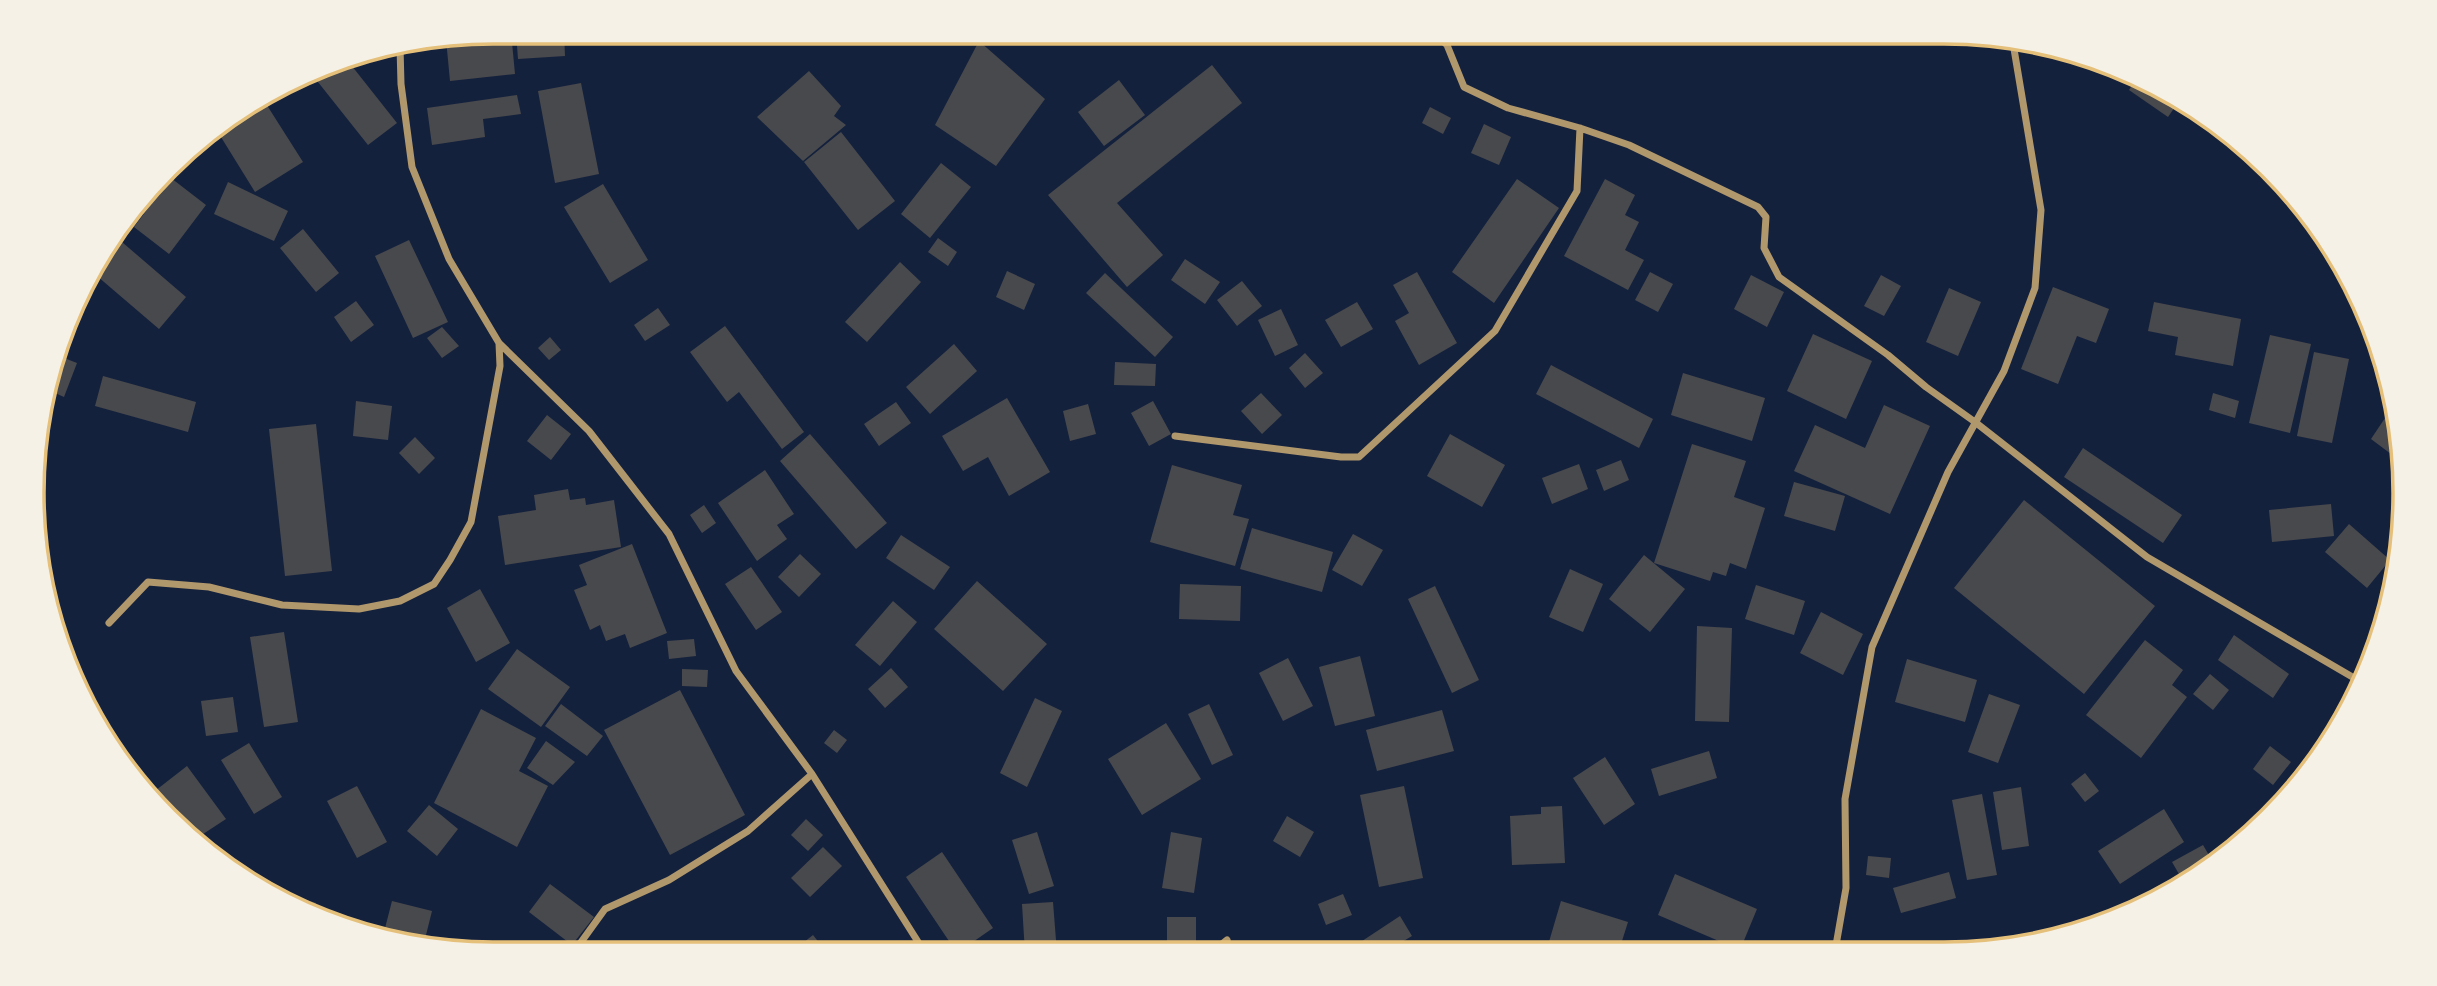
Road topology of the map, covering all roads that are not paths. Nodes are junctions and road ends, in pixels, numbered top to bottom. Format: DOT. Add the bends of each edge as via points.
graph roads {
  1 [pos="1446,44"];
  2 [pos="2014,50"];
  3 [pos="399,54"];
  4 [pos="1580,128"];
  5 [pos="499,343"];
  6 [pos="1975,422"];
  7 [pos="1175,436"];
  8 [pos="109,624"];
  9 [pos="2354,677"];
  10 [pos="812,774"];
  11 [pos="1227,940"];
  12 [pos="581,942"];
  13 [pos="918,942"];
  14 [pos="1225,942"];
  15 [pos="1837,942"];
  1 -- 4 [label="street" via="1464,87 1508,108"];
  2 -- 6 [label="street" via="2040,210 2035,288 2004,371"];
  3 -- 5 [label="street" via="412,167 449,259"];
  4 -- 6 [label="street" via="1629,145 1758,207 1766,217 1764,248 1779,277"];
  4 -- 7 [label="street" via="1577,191 1495,331 1359,457"];
  5 -- 8 [label="street" via="500,366 471,522 434,584 400,601 359,609 282,605 209,587 148,582"];
  5 -- 10 [label="street" via="589,432 669,534 736,671"];
  6 -- 9 [label="street" via="2147,557"];
  6 -- 15 [label="street" via="1948,472 1872,647 1845,799 1846,888"];
  10 -- 12 [label="street" via="748,831 669,880 605,909"];
  10 -- 13 [label="street"];
  11 -- 14 [label="street"];
}
